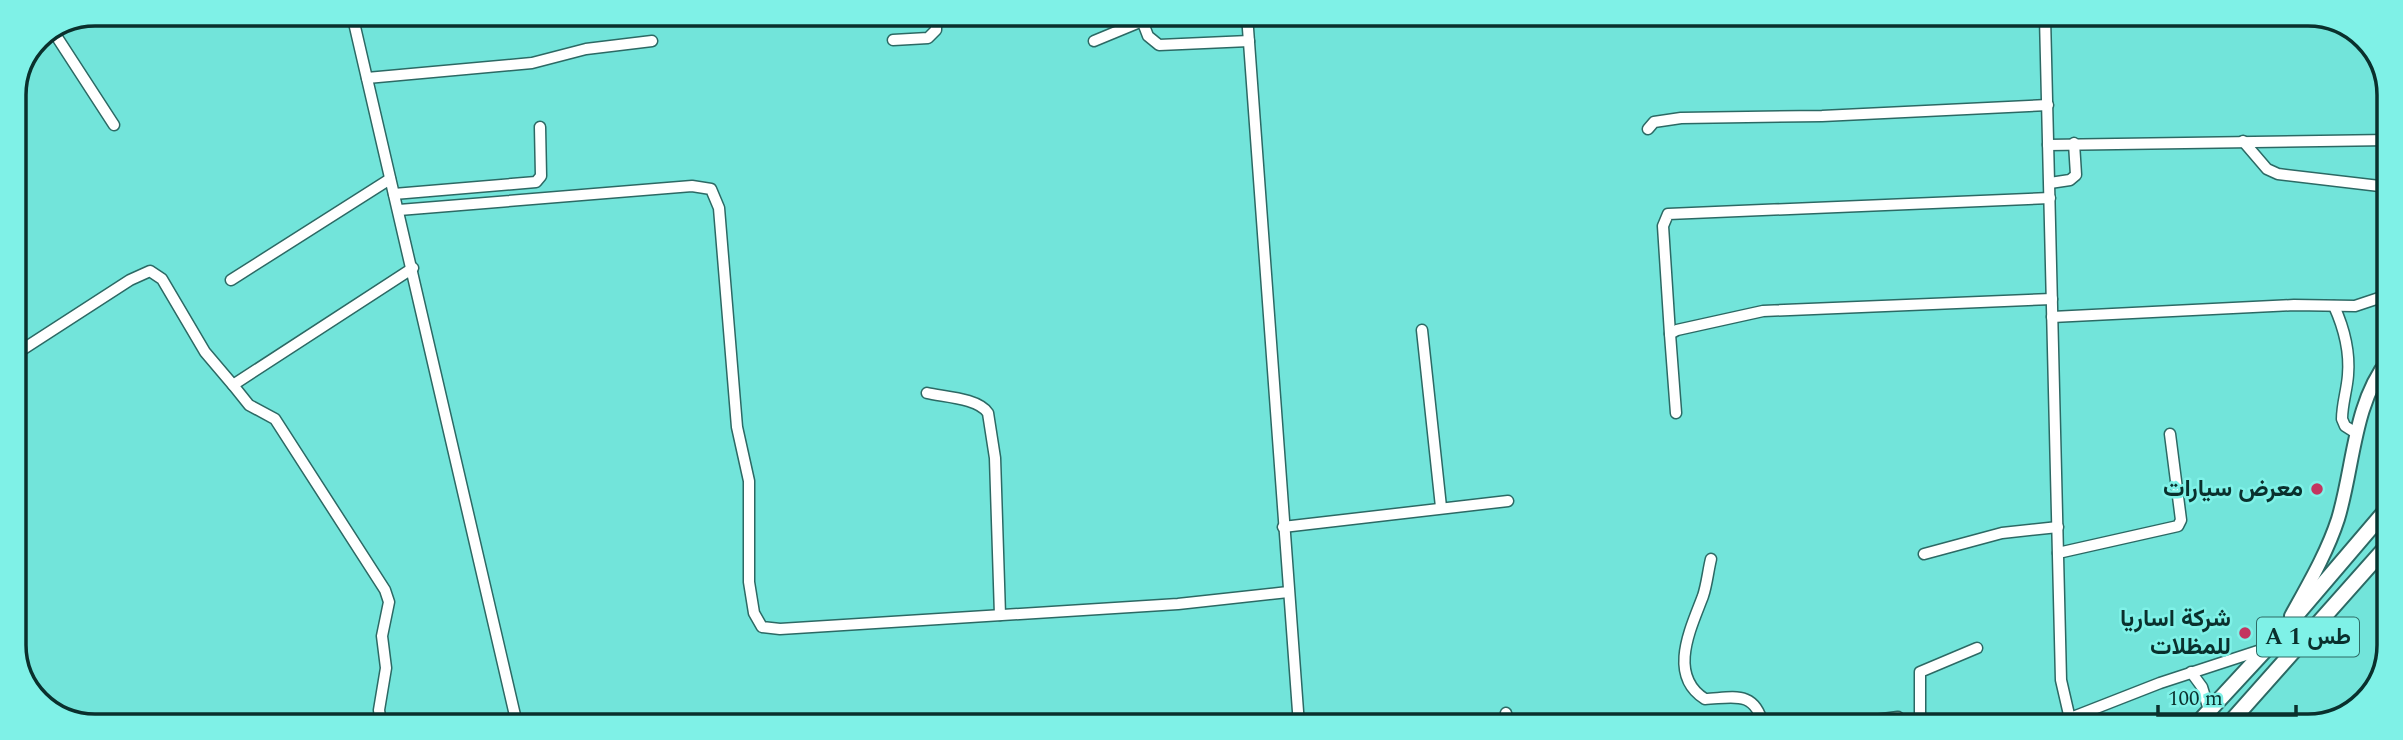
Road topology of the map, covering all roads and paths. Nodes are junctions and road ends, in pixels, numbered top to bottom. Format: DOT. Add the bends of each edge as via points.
graph roads {
  1 [pos="355,26"];
  2 [pos="936,26"];
  3 [pos="1125,26"];
  4 [pos="1144,26"];
  5 [pos="1248,26"];
  6 [pos="2045,26"];
  7 [pos="57,38"];
  8 [pos="893,40"];
  9 [pos="652,41"];
  10 [pos="1094,41"];
  11 [pos="1249,41"];
  12 [pos="367,78"];
  13 [pos="2048,106"];
  14 [pos="114,125"];
  15 [pos="540,127"];
  16 [pos="1648,129"];
  17 [pos="2377,140"];
  18 [pos="2243,141"];
  19 [pos="2074,143"];
  20 [pos="2048,145"];
  21 [pos="390,179"];
  22 [pos="2050,183"];
  23 [pos="2377,186"];
  24 [pos="394,194"];
  25 [pos="2050,198"];
  26 [pos="399,210"];
  27 [pos="413,268"];
  28 [pos="231,280"];
  29 [pos="2052,299"];
  30 [pos="2377,299"];
  31 [pos="2334,306"];
  32 [pos="2052,317"];
  33 [pos="1422,330"];
  34 [pos="1670,334"];
  35 [pos="26,347"];
  36 [pos="2377,380"];
  37 [pos="233,385"];
  38 [pos="927,393"];
  39 [pos="1676,413"];
  40 [pos="2356,433"];
  41 [pos="2170,434"];
  42 [pos="1508,501"];
  43 [pos="1441,507"];
  44 [pos="2377,521"];
  45 [pos="1283,527"];
  46 [pos="2058,527"];
  47 [pos="2058,553"];
  48 [pos="1924,554"];
  49 [pos="2377,558"];
  50 [pos="1711,559"];
  51 [pos="1288,592"];
  52 [pos="1000,615"];
  53 [pos="2282,632"];
  54 [pos="1977,648"];
  55 [pos="2265,649"];
  56 [pos="2192,672"];
  57 [pos="2209,710"];
  58 [pos="380,714"];
  59 [pos="515,714"];
  60 [pos="1298,714"];
  61 [pos="1759,714"];
  62 [pos="1920,714"];
  63 [pos="2069,714"];
  64 [pos="2083,714"];
  65 [pos="2206,714"];
  66 [pos="2238,714"];
  1 -- 12 [label="street"];
  2 -- 8 [label="street" via="928,38"];
  3 -- 10 [label="street"];
  4 -- 11 [label="street" via="1153,42 1166,46"];
  5 -- 11 [label="street"];
  6 -- 13 [label="street"];
  7 -- 14 [label="street"];
  9 -- 12 [label="street" via="586,49 532,63"];
  11 -- 45 [label="street"];
  12 -- 21 [label="street"];
  13 -- 16 [label="street" via="1681,118 1654,122"];
  13 -- 20 [label="street"];
  15 -- 24 [label="street" via="541,176 536,182"];
  17 -- 18 [label="street"];
  18 -- 19 [label="street"];
  18 -- 23 [label="street" via="2267,169 2278,174"];
  19 -- 20 [label="street"];
  19 -- 22 [label="street" via="2076,175"];
  20 -- 22 [label="street"];
  21 -- 24 [label="street"];
  21 -- 28 [label="street"];
  22 -- 25 [label="street"];
  24 -- 26 [label="street"];
  25 -- 29 [label="street"];
  25 -- 34 [label="street" via="1668,215 1663,226"];
  26 -- 27 [label="street"];
  26 -- 52 [label="street" via="692,186 711,189 719,208 737,427 749,481 749,583 759,624 780,629"];
  27 -- 37 [label="street"];
  27 -- 59 [label="street"];
  29 -- 32 [label="street"];
  29 -- 34 [label="street" via="1763,311"];
  30 -- 31 [label="street" via="2355,306"];
  31 -- 32 [label="street"];
  31 -- 40 [label="street" via="2343,324 2349,374 2342,419"];
  32 -- 46 [label="street"];
  33 -- 43 [label="street"];
  34 -- 39 [label="street"];
  35 -- 37 [label="street" via="150,271 162,279 205,352"];
  36 -- 40 [label="main road"];
  37 -- 58 [label="street" via="249,405 275,419 385,590 388,602 382,636 386,668"];
  38 -- 52 [label="street" via="974,403 988,413 995,458"];
  40 -- 53 [label="main road" via="2334,531"];
  41 -- 47 [label="street" via="2181,520 2178,526"];
  42 -- 43 [label="street"];
  43 -- 45 [label="street"];
  44 -- 53 [label="highway, A 1 طس"];
  45 -- 51 [label="street"];
  46 -- 47 [label="street"];
  46 -- 48 [label="street" via="2002,533"];
  47 -- 63 [label="street" via="2061,680"];
  49 -- 66 [label="highway, A 1 طس"];
  50 -- 61 [label="street" via="1684,655 1687,679 1705,699 1735,695 1756,707"];
  51 -- 52 [label="street"];
  51 -- 60 [label="street"];
  53 -- 55 [label="highway, A 1 طس"];
  54 -- 62 [label="street" via="1920,672"];
  55 -- 56 [label="street"];
  55 -- 57 [label="highway, A 1 طس"];
  56 -- 57 [label="street"];
  56 -- 64 [label="street"];
  57 -- 65 [label="highway, A 1 طس"];
}
